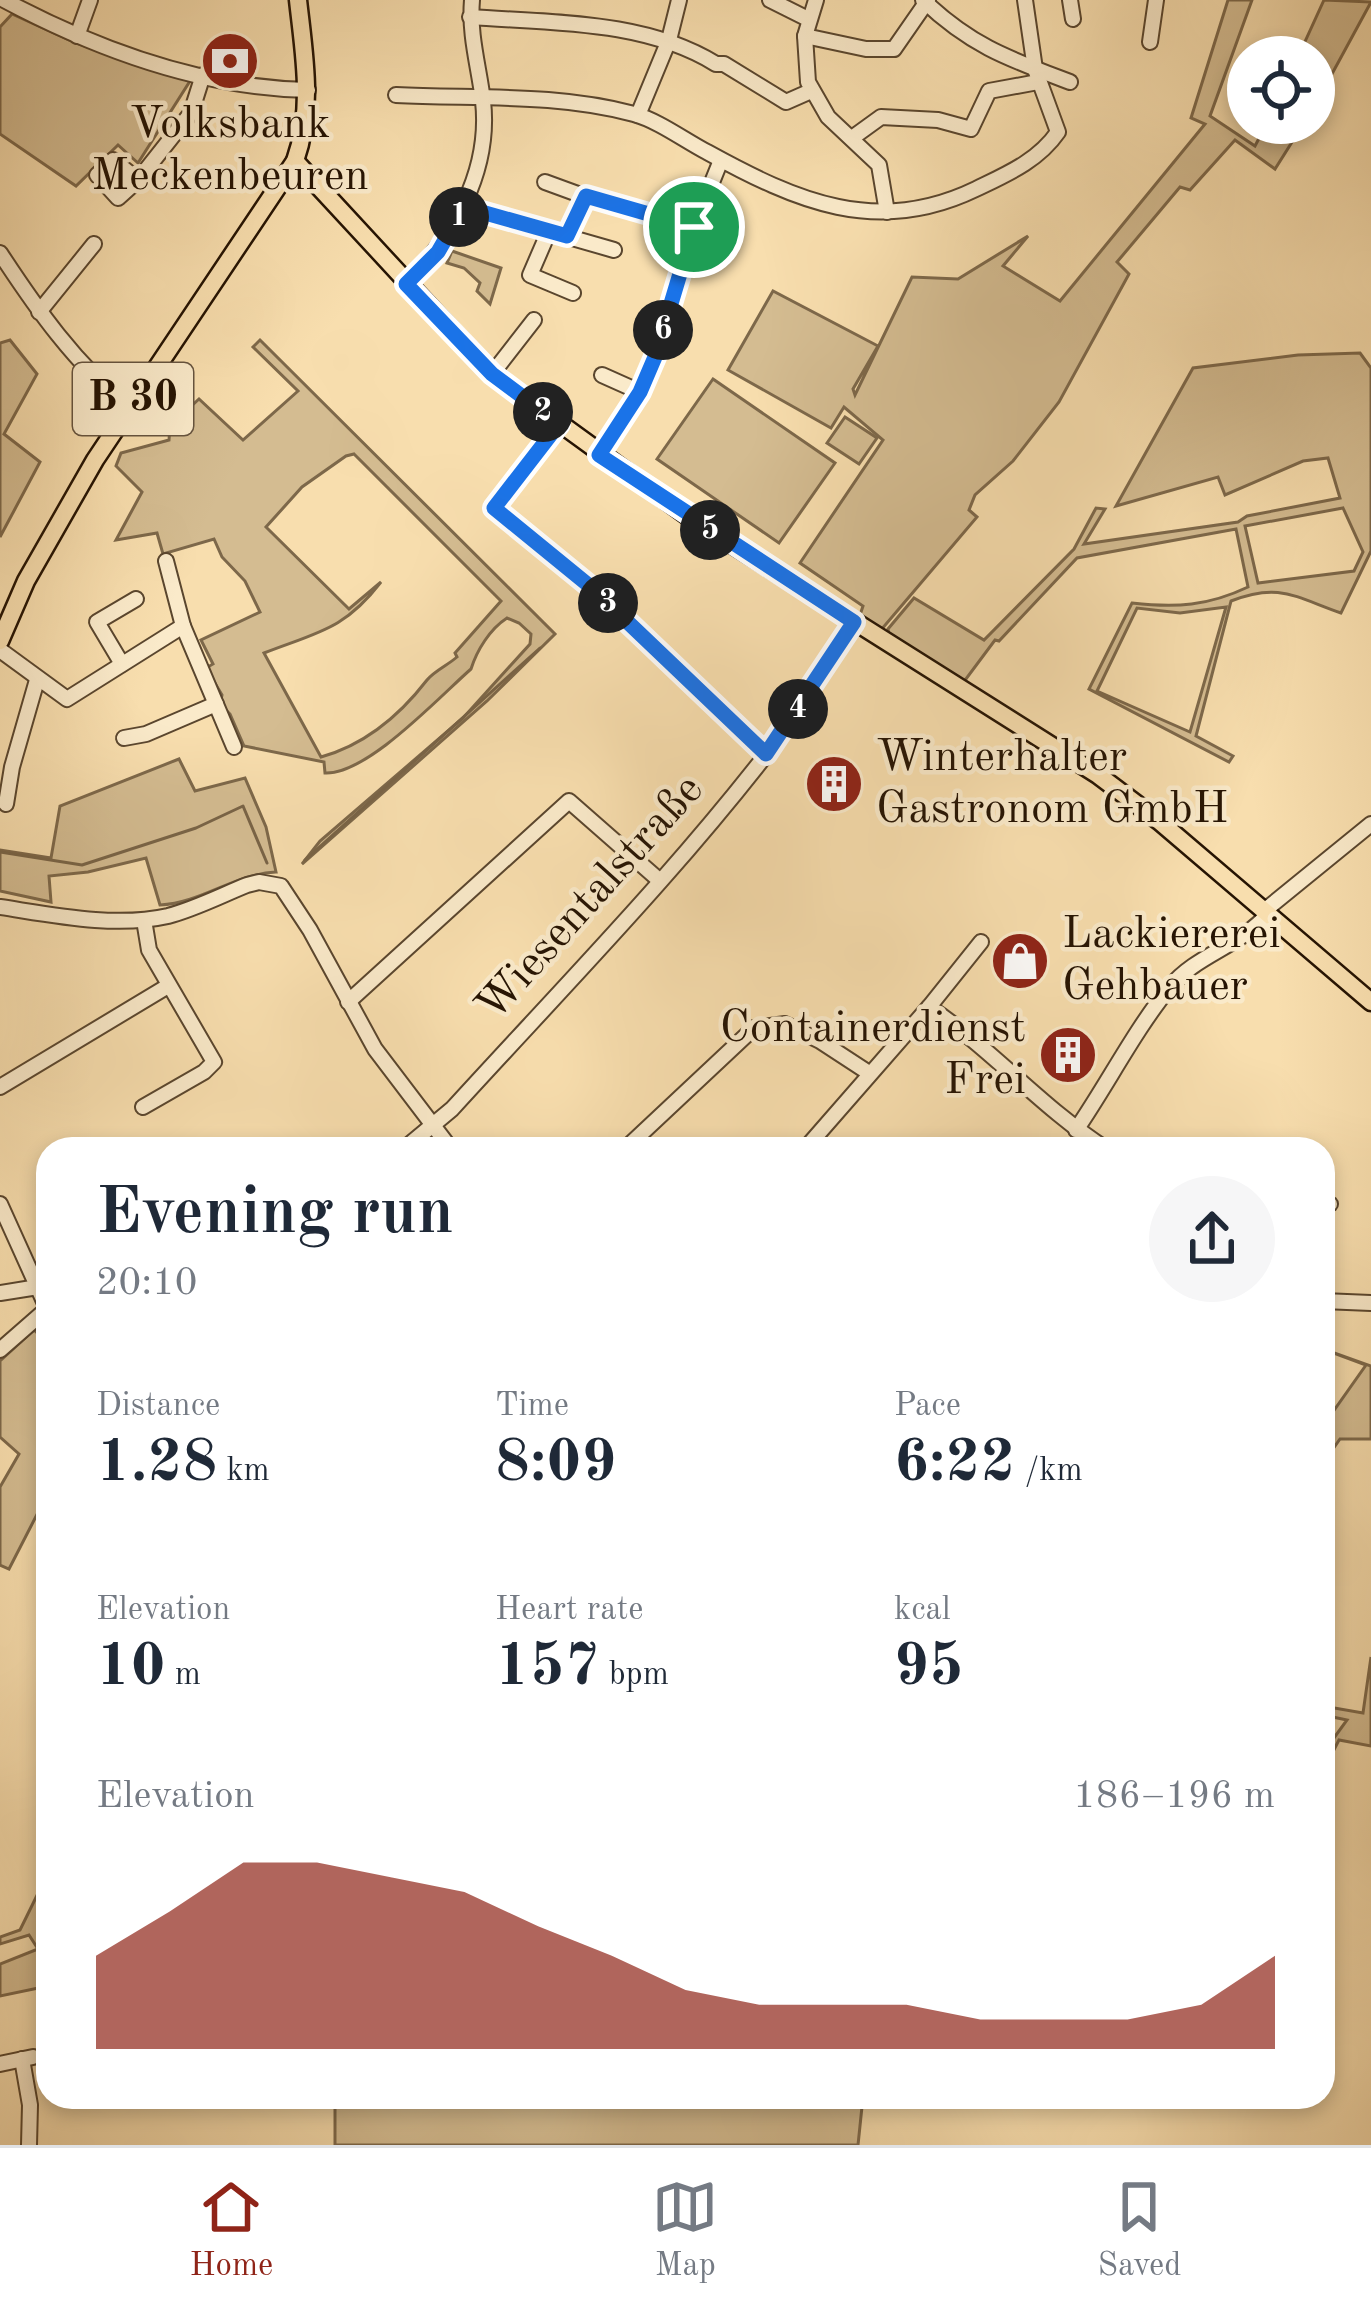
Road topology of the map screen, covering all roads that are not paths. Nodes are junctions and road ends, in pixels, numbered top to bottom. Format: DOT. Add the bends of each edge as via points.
graph roads {
  1 [pos="4,0"];
  2 [pos="90,0"];
  3 [pos="298,0"];
  4 [pos="472,0"];
  5 [pos="679,0"];
  6 [pos="770,0"];
  7 [pos="817,0"];
  8 [pos="1025,0"];
  9 [pos="1070,0"];
  10 [pos="1156,0"];
  11 [pos="925,1"];
  12 [pos="470,17"];
  13 [pos="1073,19"];
  14 [pos="808,20"];
  15 [pos="77,36"];
  16 [pos="805,36"];
  17 [pos="669,40"];
  18 [pos="1150,42"];
  19 [pos="203,75"];
  20 [pos="1037,75"];
  21 [pos="1070,82"];
  22 [pos="308,90"];
  23 [pos="811,91"];
  24 [pos="396,95"];
  25 [pos="483,99"];
  26 [pos="638,115"];
  27 [pos="852,138"];
  28 [pos="722,160"];
  29 [pos="295,161"];
  30 [pos="138,180"];
  31 [pos="545,182"];
  32 [pos="586,196"];
  33 [pos="464,207"];
  34 [pos="887,212"];
  35 [pos="694,227"];
  36 [pos="549,231"];
  37 [pos="567,236"];
  38 [pos="94,244"];
  39 [pos="614,250"];
  40 [pos="0,253"];
  41 [pos="406,284"];
  42 [pos="573,293"];
  43 [pos="39,312"];
  44 [pos="534,320"];
  45 [pos="492,374"];
  46 [pos="602,375"];
  47 [pos="640,392"];
  48 [pos="128,406"];
  49 [pos="559,424"];
  50 [pos="599,455"];
  51 [pos="166,561"];
  52 [pos="136,599"];
  53 [pos="854,622"];
  54 [pos="183,626"];
  55 [pos="0,645"];
  56 [pos="122,664"];
  57 [pos="37,680"];
  58 [pos="216,704"];
  59 [pos="124,738"];
  60 [pos="234,748"];
  61 [pos="766,754"];
  62 [pos="6,804"];
  63 [pos="1371,824"];
  64 [pos="659,880"];
  65 [pos="0,908"];
  66 [pos="1266,912"];
  67 [pos="144,920"];
  68 [pos="981,942"];
  69 [pos="169,986"];
  70 [pos="348,1002"];
  71 [pos="1371,1002"];
  72 [pos="929,1007"];
  73 [pos="869,1073"];
  74 [pos="4,1078"];
  75 [pos="143,1107"];
  76 [pos="431,1126"];
  77 [pos="1076,1130"];
  78 [pos="418,1137"];
  79 [pos="441,1137"];
  80 [pos="638,1137"];
  81 [pos="816,1137"];
  82 [pos="1087,1137"];
  83 [pos="0,1204"];
  84 [pos="36,1283"];
  85 [pos="36,1287"];
  86 [pos="0,1293"];
  87 [pos="1335,1301"];
  88 [pos="1371,1303"];
  89 [pos="36,1318"];
  90 [pos="0,1350"];
  91 [pos="0,2064"];
  92 [pos="29,2145"];
  1 -- 15 [label="street"];
  2 -- 15 [label="street"];
  3 -- 22 [label="main road, B 30"];
  4 -- 12 [label="street"];
  5 -- 17 [label="street"];
  6 -- 14 [label="street"];
  7 -- 14 [label="street"];
  8 -- 20 [label="street"];
  9 -- 13 [label="street"];
  10 -- 18 [label="street"];
  11 -- 16 [label="street" via="894,49"];
  11 -- 20 [label="street" via="950,27"];
  12 -- 17 [label="street"];
  12 -- 25 [label="street"];
  14 -- 16 [label="street"];
  15 -- 19 [label="street"];
  16 -- 23 [label="street"];
  17 -- 23 [label="street" via="786,102"];
  17 -- 26 [label="street"];
  19 -- 22 [label="street"];
  19 -- 30 [label="street" via="191,113"];
  20 -- 21 [label="street"];
  20 -- 27 [label="street" via="989,91 971,129 881,117"];
  20 -- 34 [label="street" via="1058,132 1039,154 961,196"];
  22 -- 29 [label="main road, B 30"];
  23 -- 27 [label="street"];
  24 -- 25 [label="street"];
  25 -- 26 [label="street" via="572,102"];
  25 -- 33 [label="street" via="484,130"];
  26 -- 28 [label="street"];
  27 -- 34 [label="street" via="879,165"];
  28 -- 34 [label="street" via="829,208"];
  28 -- 35 [label="street"];
  29 -- 41 [label="main road"];
  29 -- 48 [label="main road, B 30"];
  31 -- 32 [label="street"];
  32 -- 35 [label="street"];
  32 -- 37 [label="street"];
  33 -- 36 [label="street"];
  33 -- 41 [label="street" via="438,252"];
  35 -- 47 [label="street"];
  36 -- 37 [label="street"];
  36 -- 42 [label="street" via="530,275"];
  37 -- 39 [label="street"];
  38 -- 43 [label="street"];
  40 -- 43 [label="street"];
  41 -- 45 [label="main road"];
  43 -- 48 [label="street"];
  44 -- 45 [label="street"];
  45 -- 49 [label="main road"];
  46 -- 47 [label="street"];
  47 -- 50 [label="street"];
  48 -- 55 [label="main road, B 30" via="44,547"];
  49 -- 50 [label="main road"];
  49 -- 61 [label="street" via="494,508 592,588"];
  50 -- 53 [label="main road"];
  51 -- 54 [label="street"];
  52 -- 56 [label="street" via="97,622"];
  53 -- 61 [label="street, Wiesentalstraße"];
  53 -- 66 [label="main road" via="1098,775"];
  54 -- 56 [label="street"];
  54 -- 58 [label="street"];
  55 -- 57 [label="street"];
  56 -- 57 [label="street" via="67,699"];
  57 -- 62 [label="street"];
  58 -- 59 [label="street"];
  58 -- 60 [label="street"];
  61 -- 64 [label="street, Wiesentalstraße"];
  63 -- 66 [label="street"];
  64 -- 70 [label="street" via="569,801"];
  64 -- 76 [label="street, Wiesentalstraße"];
  65 -- 67 [label="street"];
  66 -- 71 [label="main road"];
  66 -- 77 [label="street" via="1171,986"];
  67 -- 69 [label="street"];
  67 -- 70 [label="street" via="247,885 275,884"];
  68 -- 72 [label="street"];
  69 -- 74 [label="street"];
  69 -- 75 [label="street" via="214,1062"];
  70 -- 76 [label="street"];
  72 -- 73 [label="street"];
  72 -- 77 [label="street"];
  73 -- 80 [label="street" via="785,1024 754,1028"];
  73 -- 81 [label="street"];
  76 -- 78 [label="street, Wiesentalstraße"];
  76 -- 79 [label="street"];
  77 -- 82 [label="street"];
  83 -- 84 [label="street"];
  85 -- 86 [label="street"];
  87 -- 88 [label="street"];
  89 -- 90 [label="street"];
  91 -- 92 [label="street" via="28,2058"];
}
